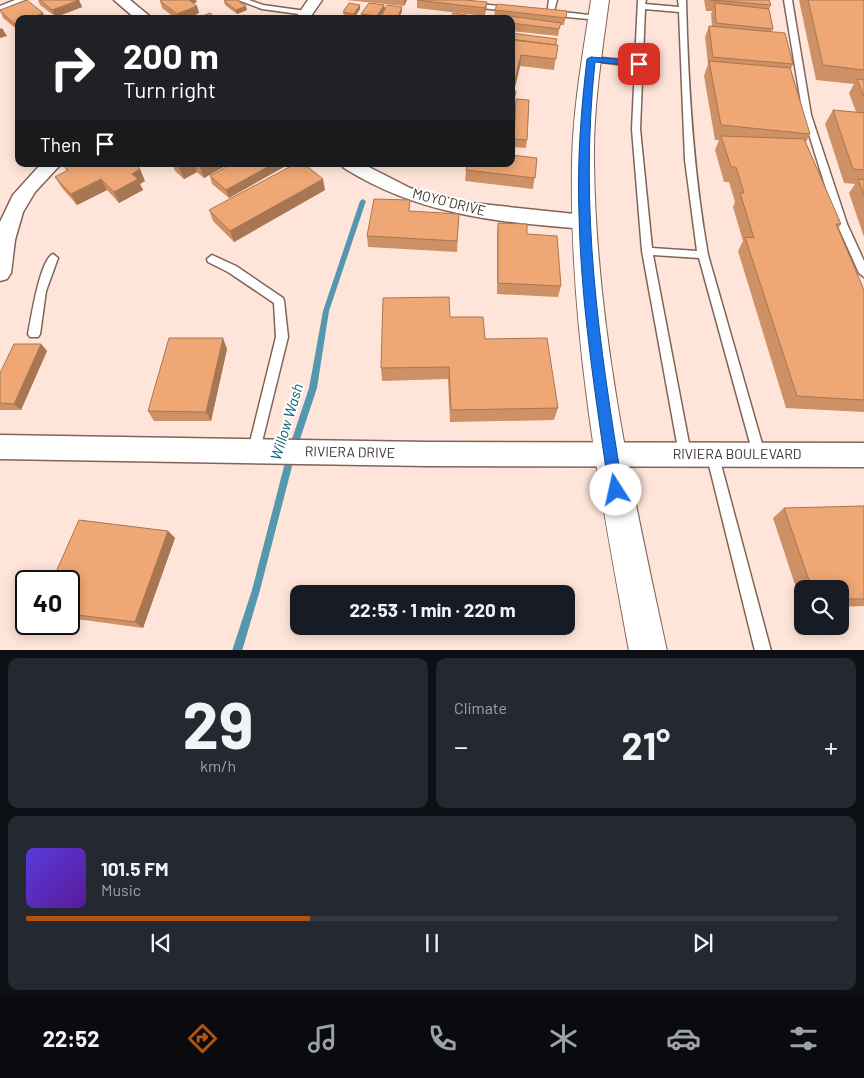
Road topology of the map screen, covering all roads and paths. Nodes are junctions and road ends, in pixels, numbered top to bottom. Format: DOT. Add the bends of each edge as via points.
graph roads {
  1 [pos="21,0"];
  2 [pos="121,0"];
  3 [pos="242,0"];
  4 [pos="315,0"];
  5 [pos="554,0"];
  6 [pos="788,0"];
  7 [pos="642,3"];
  8 [pos="465,4"];
  9 [pos="683,5"];
  10 [pos="0,8"];
  11 [pos="599,9"];
  12 [pos="522,10"];
  13 [pos="541,12"];
  14 [pos="550,13"];
  15 [pos="141,15"];
  16 [pos="299,15"];
  17 [pos="305,15"];
  18 [pos="591,59"];
  19 [pos="639,64"];
  20 [pos="49,167"];
  21 [pos="354,167"];
  22 [pos="584,222"];
  23 [pos="647,251"];
  24 [pos="703,255"];
  25 [pos="53,258"];
  26 [pos="212,259"];
  27 [pos="0,273"];
  28 [pos="864,273"];
  29 [pos="34,334"];
  30 [pos="0,448"];
  31 [pos="254,450"];
  32 [pos="712,453"];
  33 [pos="610,454"];
  34 [pos="685,454"];
  35 [pos="759,454"];
  36 [pos="864,455"];
  37 [pos="648,650"];
  38 [pos="764,650"];
  1 -- 10 [label="lane"];
  2 -- 15 [label="street"];
  3 -- 16 [label="lane"];
  4 -- 17 [label="street"];
  5 -- 14 [label="lane"];
  6 -- 28 [label="lane" via="808,115 842,224"];
  7 -- 9 [label="lane"];
  7 -- 19 [label="lane"];
  8 -- 12 [label="lane"];
  9 -- 24 [label="lane" via="687,137"];
  11 -- 14 [label="lane"];
  11 -- 18 [label="street"];
  13 -- 14 [label="lane"];
  18 -- 19 [label="lane"];
  18 -- 22 [label="street" via="584,132"];
  19 -- 23 [label="lane" via="636,129"];
  20 -- 27 [label="street" via="28,187 13,210 5,232"];
  21 -- 22 [label="street, MOYO DRIVE" via="370,179 475,212"];
  22 -- 33 [label="street" via="594,348"];
  23 -- 24 [label="lane"];
  23 -- 34 [label="lane"];
  24 -- 35 [label="lane"];
  25 -- 29 [label="lane" via="41,291"];
  26 -- 31 [label="lane" via="279,301 282,337"];
  30 -- 31 [label="street, RIVIERA DRIVE"];
  31 -- 33 [label="street, RIVIERA DRIVE"];
  32 -- 34 [label="street, RIVIERA BOULEVARD"];
  32 -- 35 [label="street, RIVIERA BOULEVARD"];
  32 -- 38 [label="lane"];
  33 -- 34 [label="street, RIVIERA BOULEVARD"];
  33 -- 37 [label="street"];
  35 -- 36 [label="street, RIVIERA BOULEVARD"];
}
